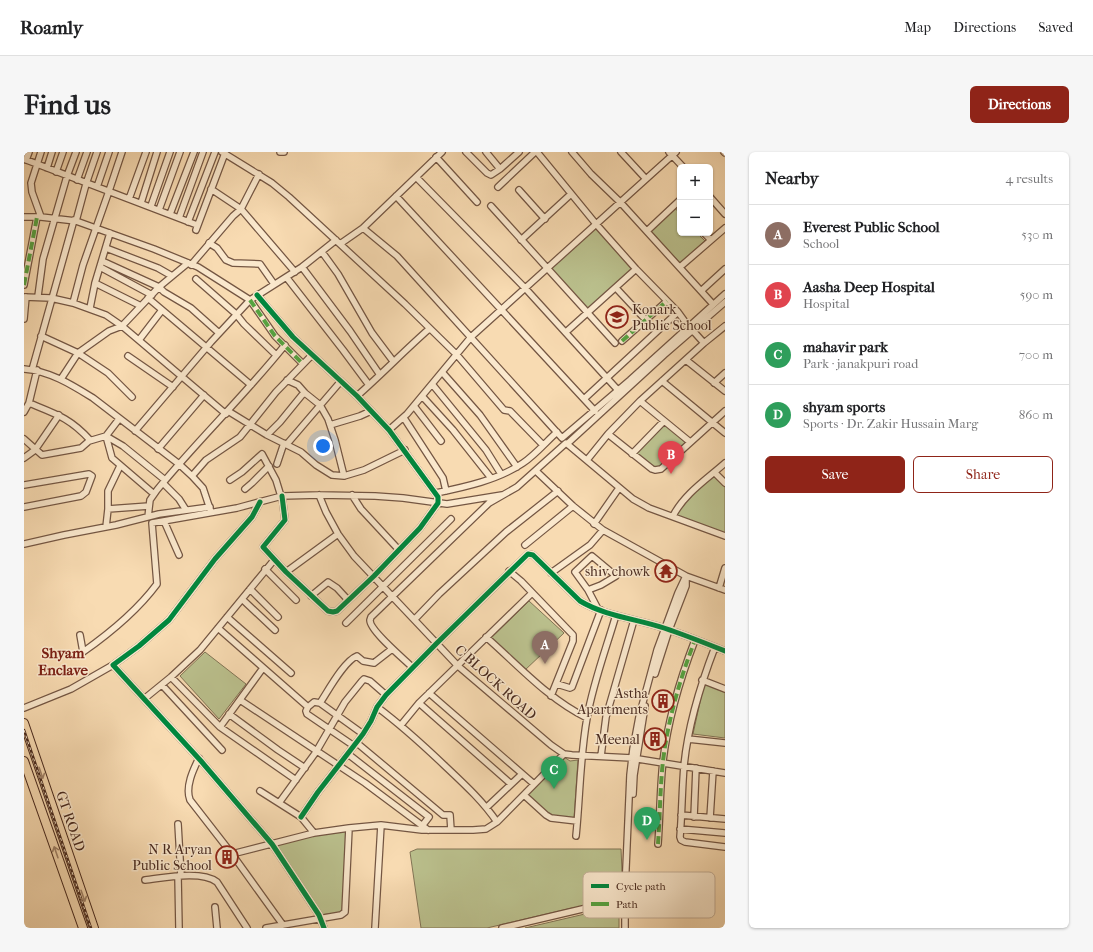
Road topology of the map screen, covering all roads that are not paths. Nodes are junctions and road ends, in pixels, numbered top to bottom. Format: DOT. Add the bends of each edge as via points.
graph roads {
  1 [pos="29,152"];
  2 [pos="41,152"];
  3 [pos="52,152"];
  4 [pos="63,152"];
  5 [pos="76,152"];
  6 [pos="88,152"];
  7 [pos="97,152"];
  8 [pos="108,152"];
  9 [pos="122,152"];
  10 [pos="146,152"];
  11 [pos="157,152"];
  12 [pos="170,152"];
  13 [pos="180,152"];
  14 [pos="194,152"];
  15 [pos="204,152"];
  16 [pos="215,152"];
  17 [pos="280,152"];
  18 [pos="284,152"];
  19 [pos="442,152"];
  20 [pos="466,152"];
  21 [pos="486,152"];
  22 [pos="519,152"];
  23 [pos="536,152"];
  24 [pos="572,152"];
  25 [pos="621,152"];
  26 [pos="226,153"];
  27 [pos="673,153"];
  28 [pos="512,154"];
  29 [pos="436,157"];
  30 [pos="25,160"];
  31 [pos="37,164"];
  32 [pos="681,164"];
  33 [pos="46,168"];
  34 [pos="500,169"];
  35 [pos="56,172"];
  36 [pos="259,174"];
  37 [pos="67,176"];
  38 [pos="416,176"];
  39 [pos="77,180"];
  40 [pos="646,180"];
  41 [pos="86,184"];
  42 [pos="498,186"];
  43 [pos="96,187"];
  44 [pos="211,189"];
  45 [pos="519,190"];
  46 [pos="109,191"];
  47 [pos="571,194"];
  48 [pos="396,196"];
  49 [pos="129,199"];
  50 [pos="713,200"];
  51 [pos="478,202"];
  52 [pos="621,202"];
  53 [pos="141,203"];
  54 [pos="151,206"];
  55 [pos="491,206"];
  56 [pos="677,206"];
  57 [pos="241,209"];
  58 [pos="159,210"];
  59 [pos="170,214"];
  60 [pos="725,214"];
  61 [pos="24,217"];
  62 [pos="39,217"];
  63 [pos="54,218"];
  64 [pos="179,218"];
  65 [pos="545,219"];
  66 [pos="75,220"];
  67 [pos="188,222"];
  68 [pos="596,224"];
  69 [pos="96,228"];
  70 [pos="363,228"];
  71 [pos="725,228"];
  72 [pos="647,231"];
  73 [pos="110,233"];
  74 [pos="707,236"];
  75 [pos="521,240"];
  76 [pos="711,240"];
  77 [pos="338,242"];
  78 [pos="209,243"];
  79 [pos="106,248"];
  80 [pos="322,252"];
  81 [pos="101,264"];
  82 [pos="190,264"];
  83 [pos="302,267"];
  84 [pos="680,267"];
  85 [pos="547,268"];
  86 [pos="725,269"];
  87 [pos="636,270"];
  88 [pos="295,272"];
  89 [pos="172,276"];
  90 [pos="287,278"];
  91 [pos="196,279"];
  92 [pos="96,283"];
  93 [pos="274,284"];
  94 [pos="24,285"];
  95 [pos="159,287"];
  96 [pos="525,288"];
  97 [pos="616,288"];
  98 [pos="701,291"];
  99 [pos="725,294"];
  100 [pos="257,295"];
  101 [pos="38,296"];
  102 [pos="150,296"];
  103 [pos="25,297"];
  104 [pos="51,298"];
  105 [pos="250,300"];
  106 [pos="667,301"];
  107 [pos="711,302"];
  108 [pos="725,302"];
  109 [pos="73,303"];
  110 [pos="141,306"];
  111 [pos="90,308"];
  112 [pos="502,309"];
  113 [pos="162,310"];
  114 [pos="24,312"];
  115 [pos="678,312"];
  116 [pos="587,313"];
  117 [pos="236,314"];
  118 [pos="643,317"];
  119 [pos="24,319"];
  120 [pos="122,326"];
  121 [pos="725,326"];
  122 [pos="690,328"];
  123 [pos="429,329"];
  124 [pos="566,332"];
  125 [pos="219,333"];
  126 [pos="41,336"];
  127 [pos="471,337"];
  128 [pos="139,340"];
  129 [pos="622,341"];
  130 [pos="704,343"];
  131 [pos="615,344"];
  132 [pos="285,345"];
  133 [pos="206,348"];
  134 [pos="78,353"];
  135 [pos="312,354"];
  136 [pos="276,355"];
  137 [pos="457,355"];
  138 [pos="128,356"];
  139 [pos="686,360"];
  140 [pos="393,361"];
  141 [pos="303,364"];
  142 [pos="24,369"];
  143 [pos="34,370"];
  144 [pos="442,372"];
  145 [pos="725,373"];
  146 [pos="380,375"];
  147 [pos="182,377"];
  148 [pos="607,378"];
  149 [pos="61,379"];
  150 [pos="287,380"];
  151 [pos="662,381"];
  152 [pos="341,382"];
  153 [pos="714,383"];
  154 [pos="432,384"];
  155 [pos="251,385"];
  156 [pos="369,385"];
  157 [pos="173,387"];
  158 [pos="616,388"];
  159 [pos="725,391"];
  160 [pos="305,393"];
  161 [pos="204,395"];
  162 [pos="357,396"];
  163 [pos="422,396"];
  164 [pos="132,397"];
  165 [pos="584,399"];
  166 [pos="640,401"];
  167 [pos="29,403"];
  168 [pos="320,406"];
  169 [pos="414,406"];
  170 [pos="371,411"];
  171 [pos="595,411"];
  172 [pos="725,411"];
  173 [pos="24,412"];
  174 [pos="227,413"];
  175 [pos="59,415"];
  176 [pos="404,418"];
  177 [pos="119,419"];
  178 [pos="664,421"];
  179 [pos="712,422"];
  180 [pos="249,425"];
  181 [pos="330,425"];
  182 [pos="389,430"];
  183 [pos="135,431"];
  184 [pos="557,432"];
  185 [pos="725,433"];
  186 [pos="608,434"];
  187 [pos="267,435"];
  188 [pos="106,436"];
  189 [pos="24,439"];
  190 [pos="90,440"];
  191 [pos="441,440"];
  192 [pos="690,442"];
  193 [pos="285,443"];
  194 [pos="567,444"];
  195 [pos="543,445"];
  196 [pos="158,449"];
  197 [pos="35,450"];
  198 [pos="405,450"];
  199 [pos="632,454"];
  200 [pos="24,458"];
  201 [pos="586,460"];
  202 [pos="725,463"];
  203 [pos="179,464"];
  204 [pos="277,464"];
  205 [pos="120,466"];
  206 [pos="269,466"];
  207 [pos="517,467"];
  208 [pos="536,471"];
  209 [pos="715,472"];
  210 [pos="502,474"];
  211 [pos="192,476"];
  212 [pos="344,476"];
  213 [pos="491,478"];
  214 [pos="230,480"];
  215 [pos="164,482"];
  216 [pos="725,483"];
  217 [pos="24,485"];
  218 [pos="619,488"];
  219 [pos="245,489"];
  220 [pos="446,491"];
  221 [pos="558,491"];
  222 [pos="154,494"];
  223 [pos="281,494"];
  224 [pos="319,495"];
  225 [pos="352,495"];
  226 [pos="437,495"];
  227 [pos="502,496"];
  228 [pos="260,502"];
  229 [pos="438,503"];
  230 [pos="149,506"];
  231 [pos="573,506"];
  232 [pos="24,507"];
  233 [pos="108,509"];
  234 [pos="186,510"];
  235 [pos="211,510"];
  236 [pos="673,516"];
  237 [pos="148,517"];
  238 [pos="451,519"];
  239 [pos="164,521"];
  240 [pos="594,524"];
  241 [pos="106,527"];
  242 [pos="603,530"];
  243 [pos="338,534"];
  244 [pos="725,536"];
  245 [pos="24,544"];
  246 [pos="525,545"];
  247 [pos="398,550"];
  248 [pos="179,555"];
  249 [pos="274,560"];
  250 [pos="725,568"];
  251 [pos="265,569"];
  252 [pos="509,571"];
  253 [pos="286,572"];
  254 [pos="551,573"];
  255 [pos="374,576"];
  256 [pos="686,576"];
  257 [pos="384,587"];
  258 [pos="250,589"];
  259 [pos="588,590"];
  260 [pos="723,590"];
  261 [pos="532,593"];
  262 [pos="311,596"];
  263 [pos="394,597"];
  264 [pos="242,599"];
  265 [pos="296,600"];
  266 [pos="348,600"];
  267 [pos="600,610"];
  268 [pos="616,615"];
  269 [pos="227,617"];
  270 [pos="278,617"];
  271 [pos="415,619"];
  272 [pos="634,620"];
  273 [pos="346,623"];
  274 [pos="218,628"];
  275 [pos="667,629"];
  276 [pos="274,630"];
  277 [pos="80,635"];
  278 [pos="486,637"];
  279 [pos="695,640"];
  280 [pos="437,643"];
  281 [pos="715,647"];
  282 [pos="392,649"];
  283 [pos="725,651"];
  284 [pos="113,665"];
  285 [pos="458,666"];
  286 [pos="412,667"];
  287 [pos="263,668"];
  288 [pos="290,672"];
  289 [pos="171,677"];
  290 [pos="702,680"];
  291 [pos="556,684"];
  292 [pos="162,685"];
  293 [pos="725,689"];
  294 [pos="430,693"];
  295 [pos="386,695"];
  296 [pos="551,696"];
  297 [pos="144,699"];
  298 [pos="240,700"];
  299 [pos="320,703"];
  300 [pos="420,703"];
  301 [pos="308,707"];
  302 [pos="376,707"];
  303 [pos="24,708"];
  304 [pos="230,714"];
  305 [pos="337,715"];
  306 [pos="587,718"];
  307 [pos="24,723"];
  308 [pos="401,725"];
  309 [pos="220,727"];
  310 [pos="330,728"];
  311 [pos="363,734"];
  312 [pos="688,739"];
  313 [pos="725,743"];
  314 [pos="356,744"];
  315 [pos="222,750"];
  316 [pos="316,752"];
  317 [pos="348,754"];
  318 [pos="564,754"];
  319 [pos="582,755"];
  320 [pos="601,756"];
  321 [pos="199,758"];
  322 [pos="634,758"];
  323 [pos="24,762"];
  324 [pos="663,762"];
  325 [pos="340,766"];
  326 [pos="684,766"];
  327 [pos="305,768"];
  328 [pos="696,768"];
  329 [pos="713,771"];
  330 [pos="725,773"];
  331 [pos="522,774"];
  332 [pos="296,780"];
  333 [pos="512,784"];
  334 [pos="534,784"];
  335 [pos="260,791"];
  336 [pos="524,795"];
  337 [pos="279,803"];
  338 [pos="487,807"];
  339 [pos="54,813"];
  340 [pos="682,815"];
  341 [pos="694,816"];
  342 [pos="43,817"];
  343 [pos="301,817"];
  344 [pos="710,818"];
  345 [pos="725,819"];
  346 [pos="577,821"];
  347 [pos="497,822"];
  348 [pos="178,824"];
  349 [pos="381,825"];
  350 [pos="422,826"];
  351 [pos="348,828"];
  352 [pos="680,829"];
  353 [pos="428,830"];
  354 [pos="451,830"];
  355 [pos="314,833"];
  356 [pos="725,833"];
  357 [pos="576,836"];
  358 [pos="272,844"];
  359 [pos="658,844"];
  360 [pos="725,847"];
  361 [pos="232,854"];
  362 [pos="625,872"];
  363 [pos="180,876"];
  364 [pos="145,880"];
  365 [pos="215,907"];
  366 [pos="583,909"];
  367 [pos="320,918"];
  368 [pos="625,918"];
  369 [pos="282,925"];
  370 [pos="83,928"];
  371 [pos="94,928"];
  372 [pos="179,928"];
  373 [pos="217,928"];
  374 [pos="247,928"];
  375 [pos="266,928"];
  376 [pos="324,928"];
  377 [pos="375,928"];
  378 [pos="502,928"];
  379 [pos="625,928"];
  1 -- 30 [label="street"];
  2 -- 31 [label="street"];
  3 -- 33 [label="street"];
  4 -- 35 [label="street"];
  5 -- 37 [label="street"];
  6 -- 39 [label="street"];
  7 -- 41 [label="street"];
  8 -- 43 [label="street"];
  9 -- 46 [label="street"];
  10 -- 49 [label="street"];
  11 -- 53 [label="street"];
  12 -- 54 [label="street"];
  13 -- 58 [label="street"];
  14 -- 59 [label="street"];
  15 -- 64 [label="street"];
  16 -- 67 [label="street"];
  17 -- 18 [label="street"];
  19 -- 29 [label="street"];
  20 -- 34 [label="street" via="489,174"];
  21 -- 34 [label="street"];
  22 -- 28 [label="street"];
  23 -- 42 [label="street"];
  23 -- 47 [label="street"];
  24 -- 52 [label="street"];
  25 -- 40 [label="street"];
  26 -- 36 [label="street"];
  26 -- 44 [label="street"];
  27 -- 32 [label="street"];
  27 -- 40 [label="street"];
  28 -- 34 [label="street"];
  29 -- 38 [label="street"];
  29 -- 51 [label="street"];
  30 -- 31 [label="street"];
  31 -- 33 [label="street"];
  31 -- 62 [label="street" via="31,188"];
  33 -- 35 [label="street"];
  35 -- 37 [label="street"];
  36 -- 57 [label="street"];
  36 -- 77 [label="street" via="290,197"];
  37 -- 39 [label="street"];
  37 -- 63 [label="street"];
  38 -- 48 [label="street"];
  38 -- 96 [label="street"];
  39 -- 41 [label="street"];
  40 -- 52 [label="street"];
  41 -- 43 [label="street"];
  41 -- 66 [label="street"];
  43 -- 46 [label="street"];
  44 -- 57 [label="street"];
  44 -- 67 [label="street" via="196,227"];
  45 -- 65 [label="street"];
  46 -- 49 [label="street"];
  46 -- 69 [label="street"];
  47 -- 65 [label="street"];
  47 -- 68 [label="street"];
  48 -- 70 [label="street"];
  48 -- 112 [label="street"];
  49 -- 53 [label="street"];
  50 -- 60 [label="street"];
  52 -- 68 [label="street"];
  52 -- 72 [label="street"];
  53 -- 54 [label="street"];
  54 -- 58 [label="street"];
  55 -- 75 [label="street"];
  56 -- 72 [label="street"];
  57 -- 78 [label="street"];
  57 -- 88 [label="street"];
  58 -- 59 [label="street"];
  59 -- 64 [label="street"];
  61 -- 62 [label="street"];
  62 -- 63 [label="street"];
  62 -- 94 [label="street"];
  63 -- 66 [label="street"];
  63 -- 101 [label="street" via="43,259"];
  64 -- 67 [label="street"];
  65 -- 75 [label="street"];
  66 -- 69 [label="street"];
  66 -- 104 [label="street"];
  68 -- 85 [label="street"];
  68 -- 87 [label="street"];
  69 -- 73 [label="street"];
  69 -- 109 [label="street"];
  70 -- 77 [label="street"];
  70 -- 127 [label="street" via="397,256"];
  71 -- 76 [label="street"];
  72 -- 84 [label="street"];
  73 -- 79 [label="street"];
  73 -- 82 [label="street"];
  74 -- 76 [label="street"];
  75 -- 85 [label="street"];
  76 -- 84 [label="street"];
  77 -- 80 [label="street"];
  77 -- 123 [label="street"];
  78 -- 82 [label="street"];
  78 -- 93 [label="street" via="217,248 226,260 233,263 260,264"];
  79 -- 81 [label="street"];
  79 -- 89 [label="street"];
  80 -- 83 [label="street"];
  80 -- 140 [label="street" via="338,274 372,333"];
  81 -- 92 [label="street"];
  81 -- 95 [label="street"];
  81 -- 102 [label="street"];
  82 -- 89 [label="street"];
  82 -- 105 [label="street"];
  83 -- 88 [label="street"];
  83 -- 146 [label="street"];
  84 -- 98 [label="street"];
  85 -- 96 [label="street"];
  85 -- 116 [label="street"];
  86 -- 98 [label="street"];
  87 -- 97 [label="street"];
  87 -- 106 [label="street"];
  88 -- 90 [label="street"];
  89 -- 95 [label="street"];
  90 -- 93 [label="street"];
  90 -- 156 [label="street"];
  91 -- 117 [label="street"];
  92 -- 110 [label="street"];
  92 -- 111 [label="street"];
  93 -- 100 [label="street"];
  95 -- 102 [label="street"];
  95 -- 125 [label="street" via="190,308"];
  96 -- 112 [label="street"];
  96 -- 124 [label="street"];
  97 -- 116 [label="street"];
  97 -- 118 [label="street"];
  98 -- 107 [label="street"];
  99 -- 122 [label="street"];
  100 -- 105 [label="street"];
  100 -- 135 [label="street" via="293,337"];
  101 -- 103 [label="street"];
  101 -- 104 [label="street"];
  102 -- 110 [label="street"];
  102 -- 113 [label="street"];
  103 -- 114 [label="street"];
  104 -- 109 [label="street"];
  104 -- 126 [label="street"];
  105 -- 117 [label="street"];
  105 -- 132 [label="street" via="268,327"];
  106 -- 115 [label="street"];
  106 -- 129 [label="street"];
  108 -- 122 [label="street"];
  109 -- 111 [label="street"];
  110 -- 120 [label="street"];
  111 -- 120 [label="street"];
  112 -- 127 [label="street"];
  112 -- 165 [label="street"];
  113 -- 128 [label="street"];
  113 -- 133 [label="street"];
  114 -- 119 [label="street"];
  115 -- 122 [label="street"];
  115 -- 148 [label="street"];
  116 -- 124 [label="street"];
  116 -- 131 [label="street"];
  117 -- 125 [label="street"];
  117 -- 136 [label="street"];
  120 -- 128 [label="street"];
  120 -- 134 [label="street" via="109,331"];
  121 -- 130 [label="street"];
  122 -- 130 [label="street"];
  122 -- 171 [label="street"];
  122 -- 194 [label="street"];
  123 -- 137 [label="street"];
  123 -- 140 [label="street"];
  124 -- 148 [label="street"];
  125 -- 133 [label="street"];
  126 -- 134 [label="street"];
  126 -- 143 [label="street"];
  127 -- 137 [label="street"];
  127 -- 184 [label="street"];
  128 -- 147 [label="street"];
  130 -- 139 [label="street"];
  132 -- 136 [label="street"];
  132 -- 141 [label="street"];
  133 -- 147 [label="street"];
  133 -- 155 [label="street"];
  134 -- 149 [label="street"];
  134 -- 164 [label="street" via="108,373"];
  135 -- 141 [label="street"];
  135 -- 152 [label="street"];
  136 -- 155 [label="street"];
  137 -- 144 [label="street"];
  137 -- 195 [label="street" via="504,410 510,411"];
  138 -- 157 [label="street"];
  139 -- 151 [label="street"];
  139 -- 153 [label="street"];
  140 -- 146 [label="street"];
  141 -- 150 [label="street"];
  142 -- 143 [label="street"];
  143 -- 149 [label="street"];
  143 -- 167 [label="street"];
  144 -- 154 [label="street"];
  144 -- 207 [label="street" via="480,415"];
  145 -- 153 [label="street"];
  146 -- 156 [label="street"];
  147 -- 157 [label="street"];
  147 -- 161 [label="street"];
  148 -- 158 [label="street"];
  148 -- 165 [label="street"];
  149 -- 177 [label="street" via="93,398"];
  150 -- 160 [label="street" via="298,385"];
  150 -- 180 [label="street"];
  151 -- 166 [label="street"];
  151 -- 179 [label="street"];
  152 -- 162 [label="street"];
  152 -- 168 [label="street"];
  153 -- 159 [label="street"];
  154 -- 163 [label="street"];
  154 -- 210 [label="street" via="486,450"];
  155 -- 174 [label="street"];
  156 -- 162 [label="street"];
  157 -- 183 [label="street"];
  160 -- 168 [label="street"];
  160 -- 187 [label="street"];
  161 -- 174 [label="street"];
  161 -- 196 [label="street"];
  162 -- 170 [label="street"];
  163 -- 169 [label="street"];
  163 -- 213 [label="street"];
  165 -- 171 [label="street"];
  166 -- 178 [label="street"];
  166 -- 186 [label="street"];
  167 -- 173 [label="street"];
  167 -- 175 [label="street"];
  168 -- 181 [label="street"];
  168 -- 193 [label="street"];
  169 -- 176 [label="street"];
  169 -- 191 [label="street"];
  170 -- 181 [label="street"];
  170 -- 182 [label="street"];
  171 -- 184 [label="street" via="562,438"];
  172 -- 179 [label="street"];
  174 -- 180 [label="street"];
  174 -- 203 [label="street"];
  175 -- 190 [label="street" via="80,428"];
  175 -- 197 [label="street"];
  176 -- 182 [label="street"];
  176 -- 220 [label="street" via="443,478"];
  177 -- 183 [label="street"];
  177 -- 188 [label="street"];
  178 -- 192 [label="street"];
  178 -- 199 [label="street"];
  179 -- 185 [label="street"];
  179 -- 192 [label="street"];
  180 -- 187 [label="street"];
  180 -- 211 [label="street" via="240,437 206,460"];
  181 -- 212 [label="street"];
  182 -- 198 [label="street"];
  183 -- 196 [label="street"];
  184 -- 195 [label="street"];
  186 -- 199 [label="street"];
  186 -- 201 [label="street"];
  187 -- 193 [label="street"];
  188 -- 190 [label="street"];
  188 -- 205 [label="street" via="112,458"];
  188 -- 215 [label="street" via="123,446"];
  189 -- 197 [label="street"];
  190 -- 197 [label="street" via="81,448 42,456"];
  192 -- 199 [label="street" via="658,470 652,469"];
  193 -- 204 [label="street"];
  193 -- 212 [label="street" via="332,475"];
  194 -- 201 [label="street"];
  194 -- 208 [label="street"];
  195 -- 207 [label="street"];
  196 -- 203 [label="street"];
  197 -- 200 [label="street"];
  198 -- 212 [label="street" via="364,470"];
  198 -- 226 [label="street"];
  201 -- 218 [label="street"];
  202 -- 209 [label="street"];
  203 -- 211 [label="street"];
  203 -- 215 [label="street"];
  205 -- 222 [label="street"];
  205 -- 233 [label="street" via="108,492"];
  206 -- 214 [label="street" via="262,454"];
  206 -- 219 [label="street"];
  206 -- 223 [label="street"];
  207 -- 210 [label="street"];
  208 -- 221 [label="street"];
  208 -- 227 [label="street"];
  209 -- 216 [label="street"];
  209 -- 236 [label="street" via="678,506"];
  210 -- 213 [label="street"];
  211 -- 235 [label="street" via="203,488"];
  213 -- 220 [label="street"];
  215 -- 222 [label="street"];
  215 -- 234 [label="street"];
  217 -- 232 [label="street" via="89,474 92,476 86,492 81,496"];
  218 -- 236 [label="street" via="649,508"];
  218 -- 240 [label="street"];
  220 -- 226 [label="street"];
  221 -- 231 [label="street"];
  221 -- 271 [label="street" via="506,532"];
  222 -- 230 [label="street"];
  223 -- 224 [label="street"];
  223 -- 228 [label="street"];
  223 -- 249 [label="street" via="286,520 263,547"];
  224 -- 225 [label="street"];
  224 -- 243 [label="street, C BLOCK ROAD"];
  225 -- 229 [label="street"];
  225 -- 247 [label="street" via="365,514"];
  226 -- 229 [label="street"];
  227 -- 229 [label="street"];
  227 -- 263 [label="street" via="489,503"];
  228 -- 235 [label="street" via="237,508"];
  228 -- 284 [label="street" via="252,517 215,559 169,620"];
  229 -- 247 [label="street" via="420,528"];
  230 -- 233 [label="street"];
  230 -- 237 [label="street"];
  231 -- 240 [label="street"];
  231 -- 246 [label="street"];
  233 -- 241 [label="street"];
  234 -- 235 [label="street"];
  234 -- 237 [label="street"];
  235 -- 239 [label="street"];
  236 -- 244 [label="street"];
  237 -- 241 [label="street"];
  238 -- 257 [label="street"];
  239 -- 248 [label="street"];
  239 -- 277 [label="street" via="152,523 157,584 145,601 83,652"];
  240 -- 242 [label="street"];
  241 -- 245 [label="street"];
  242 -- 254 [label="street" via="590,545"];
  242 -- 256 [label="street"];
  243 -- 253 [label="street"];
  243 -- 255 [label="street, C BLOCK ROAD" via="354,556"];
  247 -- 255 [label="street"];
  249 -- 251 [label="street"];
  249 -- 253 [label="street"];
  250 -- 260 [label="street"];
  251 -- 258 [label="street"];
  251 -- 265 [label="street"];
  252 -- 254 [label="street" via="530,554"];
  252 -- 261 [label="street"];
  252 -- 280 [label="street"];
  253 -- 262 [label="street"];
  254 -- 267 [label="street" via="580,601"];
  255 -- 257 [label="street, C BLOCK ROAD"];
  255 -- 266 [label="street"];
  256 -- 260 [label="street"];
  256 -- 275 [label="street"];
  257 -- 263 [label="street, C BLOCK ROAD"];
  257 -- 273 [label="street"];
  258 -- 264 [label="street"];
  258 -- 270 [label="street"];
  259 -- 259 [label="street" via="616,576 592,556 575,572"];
  259 -- 267 [label="street"];
  261 -- 278 [label="street"];
  261 -- 291 [label="street" via="573,635"];
  262 -- 266 [label="street" via="330,612 338,611"];
  262 -- 266 [label="street" via="328,582"];
  263 -- 271 [label="street, C BLOCK ROAD"];
  263 -- 282 [label="street" via="372,617 370,623"];
  264 -- 269 [label="street"];
  264 -- 276 [label="street"];
  267 -- 268 [label="street"];
  267 -- 291 [label="street" via="572,687"];
  268 -- 272 [label="street"];
  268 -- 306 [label="street"];
  269 -- 274 [label="street"];
  269 -- 288 [label="street"];
  271 -- 280 [label="street, C BLOCK ROAD"];
  272 -- 275 [label="street"];
  272 -- 320 [label="street" via="606,717"];
  274 -- 287 [label="street"];
  274 -- 289 [label="street" via="200,650"];
  275 -- 279 [label="street"];
  275 -- 322 [label="street" via="639,717"];
  278 -- 285 [label="street"];
  278 -- 296 [label="street"];
  279 -- 281 [label="street"];
  279 -- 324 [label="street" via="676,695"];
  280 -- 285 [label="street, C BLOCK ROAD"];
  280 -- 286 [label="street"];
  281 -- 283 [label="street"];
  281 -- 290 [label="street"];
  282 -- 286 [label="street"];
  282 -- 299 [label="street" via="374,663 354,657"];
  284 -- 297 [label="street"];
  284 -- 303 [label="street" via="72,689"];
  285 -- 294 [label="street"];
  285 -- 318 [label="street, C BLOCK ROAD" via="539,736"];
  286 -- 295 [label="street"];
  287 -- 298 [label="street"];
  287 -- 301 [label="street"];
  289 -- 292 [label="street"];
  289 -- 309 [label="street"];
  290 -- 293 [label="street"];
  290 -- 312 [label="street"];
  291 -- 296 [label="street"];
  292 -- 297 [label="street"];
  292 -- 315 [label="street"];
  294 -- 300 [label="street"];
  294 -- 331 [label="street"];
  295 -- 302 [label="street"];
  295 -- 305 [label="street" via="364,679"];
  296 -- 306 [label="street"];
  297 -- 321 [label="street"];
  298 -- 304 [label="street"];
  298 -- 316 [label="street"];
  299 -- 301 [label="street" via="314,702"];
  299 -- 305 [label="street"];
  300 -- 308 [label="street"];
  300 -- 333 [label="street"];
  301 -- 310 [label="street" via="307,714"];
  302 -- 308 [label="street"];
  302 -- 311 [label="street"];
  304 -- 309 [label="street"];
  304 -- 327 [label="street"];
  305 -- 310 [label="street"];
  305 -- 311 [label="street"];
  306 -- 319 [label="street"];
  307 -- 339 [label="highway, GT ROAD, one-way"];
  308 -- 338 [label="street"];
  309 -- 332 [label="street"];
  310 -- 314 [label="street"];
  310 -- 316 [label="street"];
  311 -- 314 [label="street"];
  312 -- 313 [label="street"];
  312 -- 326 [label="street"];
  314 -- 317 [label="street"];
  314 -- 354 [label="street" via="443,815 450,815"];
  316 -- 325 [label="street"];
  316 -- 327 [label="street"];
  317 -- 325 [label="street"];
  317 -- 350 [label="street" via="429,817"];
  318 -- 319 [label="street"];
  318 -- 334 [label="street"];
  319 -- 320 [label="street"];
  319 -- 346 [label="street"];
  320 -- 322 [label="street"];
  321 -- 358 [label="street"];
  321 -- 361 [label="street" via="191,776 189,796"];
  322 -- 324 [label="street"];
  322 -- 362 [label="street" via="630,774"];
  323 -- 342 [label="highway, GT ROAD"];
  324 -- 326 [label="street"];
  324 -- 359 [label="street"];
  325 -- 343 [label="street"];
  325 -- 350 [label="street"];
  326 -- 328 [label="street"];
  326 -- 340 [label="street"];
  327 -- 332 [label="street"];
  328 -- 329 [label="street"];
  328 -- 341 [label="street"];
  329 -- 330 [label="street"];
  329 -- 344 [label="street"];
  331 -- 333 [label="street"];
  331 -- 334 [label="street"];
  332 -- 337 [label="street"];
  333 -- 338 [label="street"];
  334 -- 336 [label="street"];
  335 -- 337 [label="street"];
  336 -- 346 [label="street" via="551,818"];
  336 -- 347 [label="street"];
  337 -- 343 [label="street"];
  338 -- 347 [label="street"];
  339 -- 342 [label="highway"];
  339 -- 371 [label="highway, GT ROAD, one-way"];
  340 -- 341 [label="street"];
  340 -- 352 [label="street"];
  341 -- 344 [label="street"];
  370 -- 342 [label="highway, GT ROAD, one-way"];
  343 -- 355 [label="street"];
  344 -- 345 [label="street"];
  346 -- 357 [label="street"];
  347 -- 354 [label="street" via="486,829"];
  348 -- 363 [label="street"];
  349 -- 351 [label="street"];
  349 -- 353 [label="street"];
  349 -- 377 [label="street"];
  350 -- 353 [label="street"];
  351 -- 355 [label="street"];
  351 -- 367 [label="street" via="345,912"];
  352 -- 356 [label="street"];
  352 -- 360 [label="street" via="682,841"];
  353 -- 354 [label="street"];
  355 -- 358 [label="street"];
  358 -- 361 [label="street"];
  358 -- 367 [label="street"];
  361 -- 369 [label="street"];
  363 -- 364 [label="street"];
  363 -- 372 [label="street"];
  363 -- 374 [label="street" via="209,878 217,882"];
  365 -- 373 [label="street"];
  366 -- 378 [label="street"];
  367 -- 369 [label="street"];
  367 -- 376 [label="street"];
  368 -- 379 [label="street"];
  369 -- 375 [label="street"];
}
